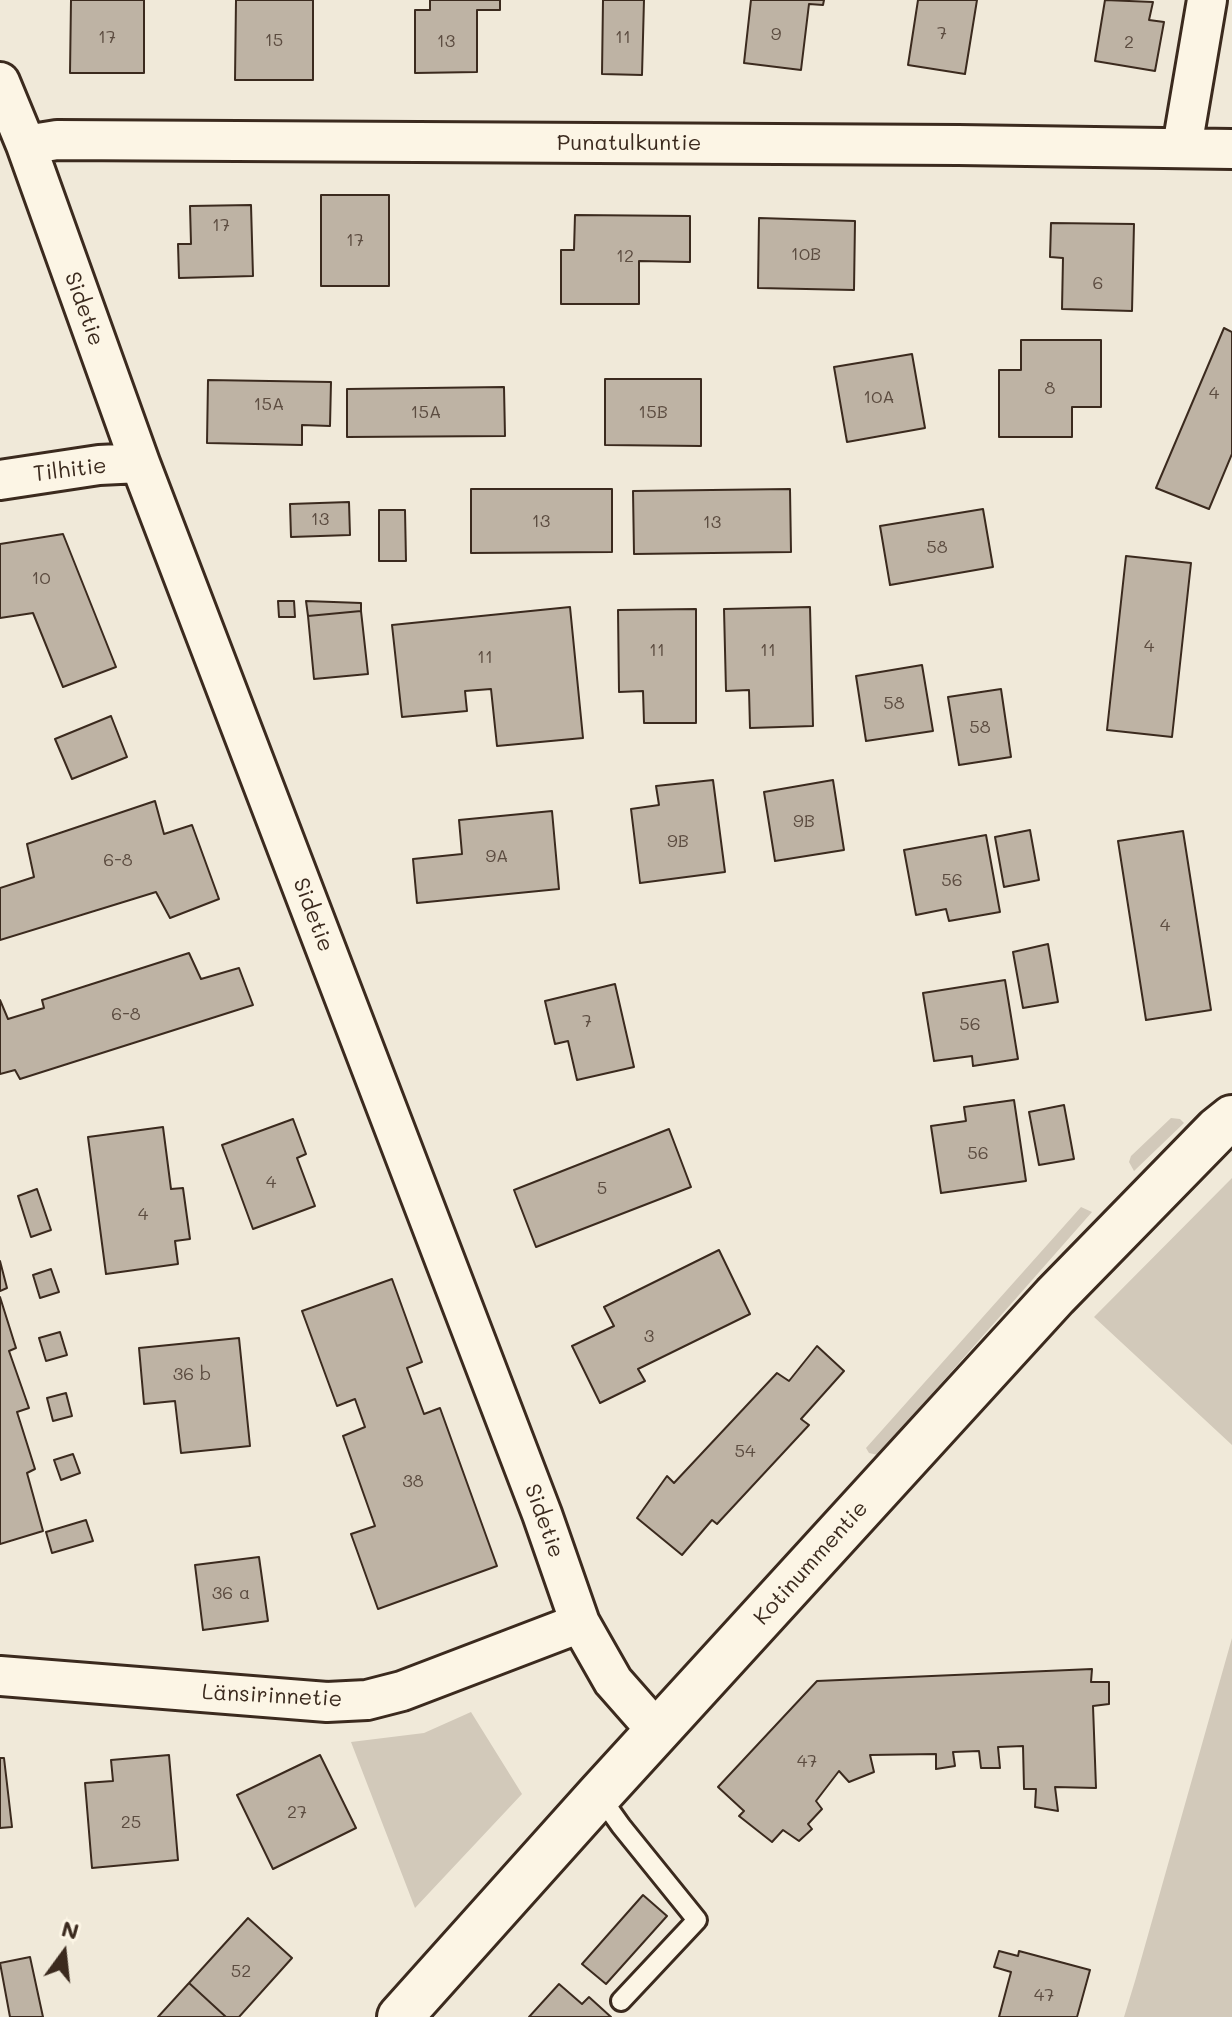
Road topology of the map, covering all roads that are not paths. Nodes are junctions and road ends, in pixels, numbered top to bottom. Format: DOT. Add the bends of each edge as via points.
graph roads {
  1 [pos="1207,0"];
  2 [pos="0,82"];
  3 [pos="26,145"];
  4 [pos="1182,147"];
  5 [pos="1232,149"];
  6 [pos="140,463"];
  7 [pos="0,480"];
  8 [pos="1232,1118"];
  9 [pos="580,1623"];
  10 [pos="0,1676"];
  11 [pos="657,1731"];
  12 [pos="599,1795"];
  13 [pos="621,2001"];
  14 [pos="400,2017"];
  1 -- 4 [label="street"];
  2 -- 3 [label="street, Sidetie"];
  3 -- 4 [label="street, Punatulkuntie" via="72,140"];
  3 -- 6 [label="street, Sidetie"];
  4 -- 5 [label="street, Punatulkuntie"];
  6 -- 7 [label="street, Tilhitie"];
  6 -- 9 [label="street, Sidetie"];
  8 -- 11 [label="main road, Kotinummentie" via="1055,1296"];
  9 -- 10 [label="street, Länsirinnetie" via="367,1700 327,1702"];
  9 -- 11 [label="street, Sidetie" via="613,1681"];
  11 -- 12 [label="main road, Kotinummentie"];
  12 -- 13 [label="lane" via="697,1920"];
  12 -- 14 [label="main road, Kotinummentie"];
}
